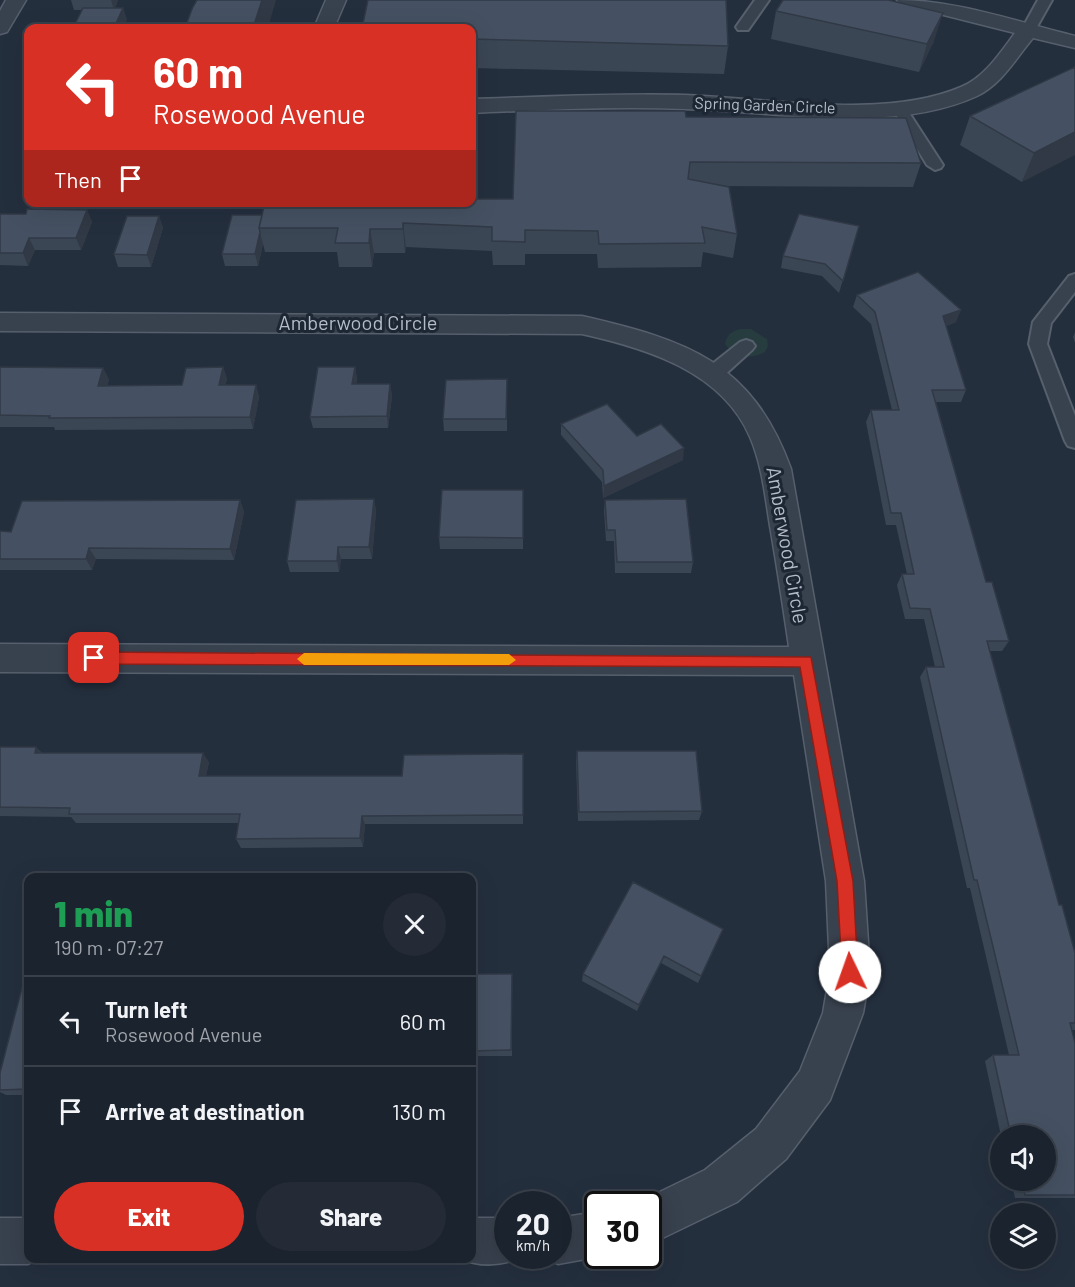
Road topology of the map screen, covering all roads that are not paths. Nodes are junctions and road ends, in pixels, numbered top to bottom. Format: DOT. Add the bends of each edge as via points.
graph roads {
  1 [pos="336,0"];
  2 [pos="762,0"];
  3 [pos="907,0"];
  4 [pos="1045,0"];
  5 [pos="326,24"];
  6 [pos="743,27"];
  7 [pos="1029,29"];
  8 [pos="1075,42"];
  9 [pos="476,106"];
  10 [pos="899,108"];
  11 [pos="935,165"];
  12 [pos="1075,280"];
  13 [pos="0,322"];
  14 [pos="746,345"];
  15 [pos="713,374"];
  16 [pos="1075,441"];
  17 [pos="0,658"];
  18 [pos="806,661"];
  19 [pos="662,1215"];
  20 [pos="0,1241"];
  21 [pos="24,1241"];
  22 [pos="476,1241"];
  23 [pos="494,1241"];
  1 -- 5 [label="street"];
  2 -- 6 [label="lane"];
  3 -- 7 [label="street"];
  4 -- 7 [label="lane"];
  7 -- 8 [label="street"];
  7 -- 10 [label="street, Spring Garden Circle" via="999,69 976,88 946,100"];
  9 -- 10 [label="street, Spring Garden Circle" via="636,101"];
  10 -- 11 [label="lane"];
  12 -- 16 [label="lane" via="1042,322 1038,344"];
  13 -- 15 [label="street, Amberwood Circle" via="582,325 638,338 682,354"];
  14 -- 15 [label="lane"];
  15 -- 18 [label="street, Amberwood Circle" via="738,396 760,428 776,469"];
  17 -- 18 [label="street"];
  18 -- 19 [label="street, Amberwood Circle" via="845,881 850,972 843,1013 815,1085 771,1144 721,1186"];
  20 -- 21 [label="street"];
  22 -- 23 [label="street"];
}
